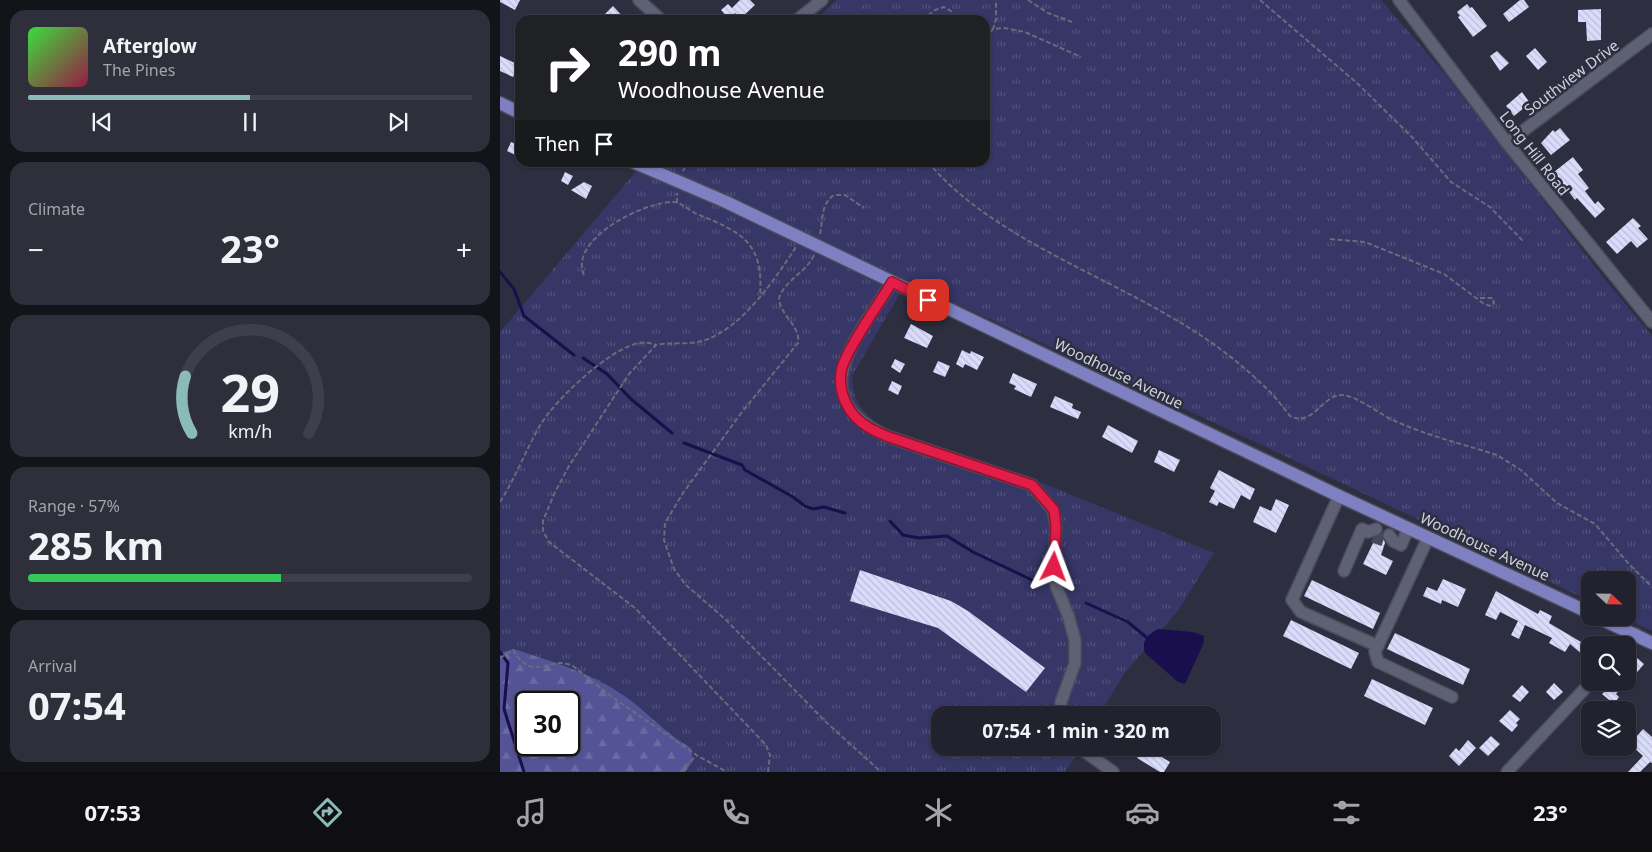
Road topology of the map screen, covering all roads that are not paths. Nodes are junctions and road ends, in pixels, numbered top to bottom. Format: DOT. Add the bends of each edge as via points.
graph roads {
  1 [pos="639,0"];
  2 [pos="822,0"];
  3 [pos="1399,0"];
  4 [pos="656,15"];
  5 [pos="803,15"];
  6 [pos="1652,34"];
  7 [pos="500,103"];
  8 [pos="515,110"];
  9 [pos="1507,143"];
  10 [pos="645,167"];
  11 [pos="892,282"];
  12 [pos="1652,322"];
  13 [pos="1339,496"];
  14 [pos="1370,511"];
  15 [pos="1408,529"];
  16 [pos="1428,538"];
  17 [pos="1389,540"];
  18 [pos="1344,570"];
  19 [pos="1581,609"];
  20 [pos="1618,626"];
  21 [pos="1636,634"];
  22 [pos="1652,643"];
  23 [pos="1378,646"];
  24 [pos="1583,691"];
  25 [pos="1452,697"];
  26 [pos="1061,706"];
  27 [pos="1091,756"];
  28 [pos="1113,772"];
  29 [pos="1507,772"];
  1 -- 4 [label="street"];
  2 -- 5 [label="street"];
  3 -- 9 [label="street, Long Hill Road"];
  6 -- 9 [label="street, Southview Drive"];
  7 -- 8 [label="main road"];
  9 -- 12 [label="street, Long Hill Road"];
  10 -- 11 [label="main road, Woodhouse Avenue" via="726,202"];
  11 -- 13 [label="main road, Woodhouse Avenue"];
  11 -- 26 [label="street" via="841,370 845,401 854,416 868,427 1032,485 1054,510 1056,586 1075,640 1075,663"];
  13 -- 14 [label="main road, Woodhouse Avenue"];
  13 -- 23 [label="street" via="1292,600 1301,612"];
  14 -- 15 [label="main road, Woodhouse Avenue"];
  14 -- 18 [label="street" via="1370,532"];
  15 -- 16 [label="main road, Woodhouse Avenue"];
  15 -- 17 [label="street" via="1401,545"];
  16 -- 19 [label="main road, Woodhouse Avenue"];
  16 -- 23 [label="street"];
  20 -- 21 [label="main road"];
  21 -- 22 [label="main road"];
  23 -- 25 [label="street" via="1375,652 1378,662"];
  24 -- 29 [label="street"];
  27 -- 28 [label="street"];
}
